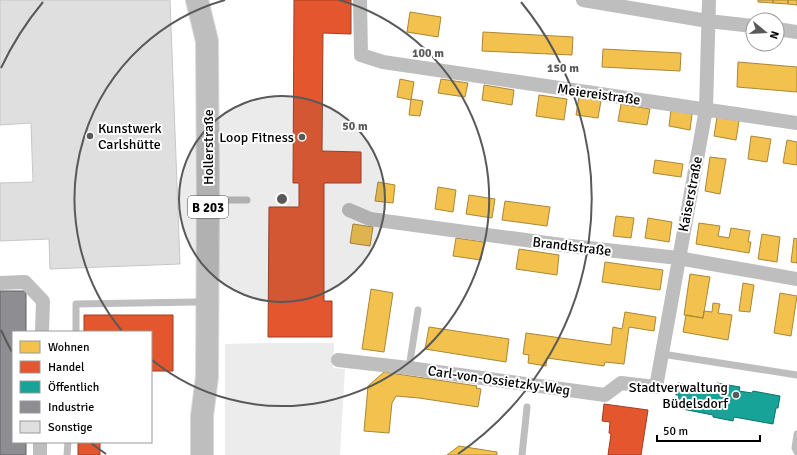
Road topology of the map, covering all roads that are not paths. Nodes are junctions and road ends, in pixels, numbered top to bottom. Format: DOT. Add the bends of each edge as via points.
graph roads {
  1 [pos="196,0"];
  2 [pos="360,0"];
  3 [pos="583,0"];
  4 [pos="709,0"];
  5 [pos="708,20"];
  6 [pos="745,25"];
  7 [pos="785,30"];
  8 [pos="797,32"];
  9 [pos="706,109"];
  10 [pos="797,123"];
  11 [pos="202,200"];
  12 [pos="247,200"];
  13 [pos="349,210"];
  14 [pos="678,258"];
  15 [pos="797,279"];
  16 [pos="0,283"];
  17 [pos="196,302"];
  18 [pos="418,310"];
  19 [pos="42,331"];
  20 [pos="76,331"];
  21 [pos="662,354"];
  22 [pos="338,360"];
  23 [pos="409,368"];
  24 [pos="797,375"];
  25 [pos="656,387"];
  26 [pos="527,407"];
  27 [pos="202,416"];
  28 [pos="797,434"];
  29 [pos="40,443"];
  30 [pos="68,443"];
  31 [pos="797,452"];
  32 [pos="40,455"];
  33 [pos="67,455"];
  34 [pos="202,455"];
  35 [pos="522,455"];
  1 -- 11 [label="main road, Hollerstraße / B 203" via="193,43"];
  2 -- 9 [label="street, Meiereistraße" via="361,55 383,62"];
  3 -- 5 [label="street"];
  4 -- 5 [label="street, Kaiserstraße"];
  5 -- 6 [label="street"];
  5 -- 9 [label="street, Kaiserstraße"];
  7 -- 8 [label="street"];
  9 -- 10 [label="street, Meiereistraße"];
  9 -- 14 [label="street, Kaiserstraße"];
  11 -- 12 [label="lane"];
  11 -- 17 [label="main road, Hollerstraße / B 203"];
  11 -- 27 [label="main road, Hollerstraße / B 203" via="207,376"];
  13 -- 14 [label="street, Brandtstraße" via="370,219"];
  14 -- 15 [label="street, Brandtstraße"];
  14 -- 21 [label="street, Kaiserstraße"];
  16 -- 19 [label="street" via="25,282 43,301"];
  17 -- 20 [label="lane" via="76,304"];
  17 -- 27 [label="main road, Hollerstraße / B 203" via="196,376"];
  18 -- 23 [label="lane"];
  21 -- 24 [label="lane"];
  21 -- 25 [label="street, Kaiserstraße"];
  22 -- 23 [label="street, Carl-von-Ossietzky-Weg"];
  23 -- 25 [label="street, Carl-von-Ossietzky-Weg" via="605,395 621,383"];
  26 -- 35 [label="lane"];
  27 -- 34 [label="main road, Hollerstraße / B 203"];
  28 -- 31 [label="lane"];
  29 -- 32 [label="street"];
  30 -- 33 [label="lane"];
}
